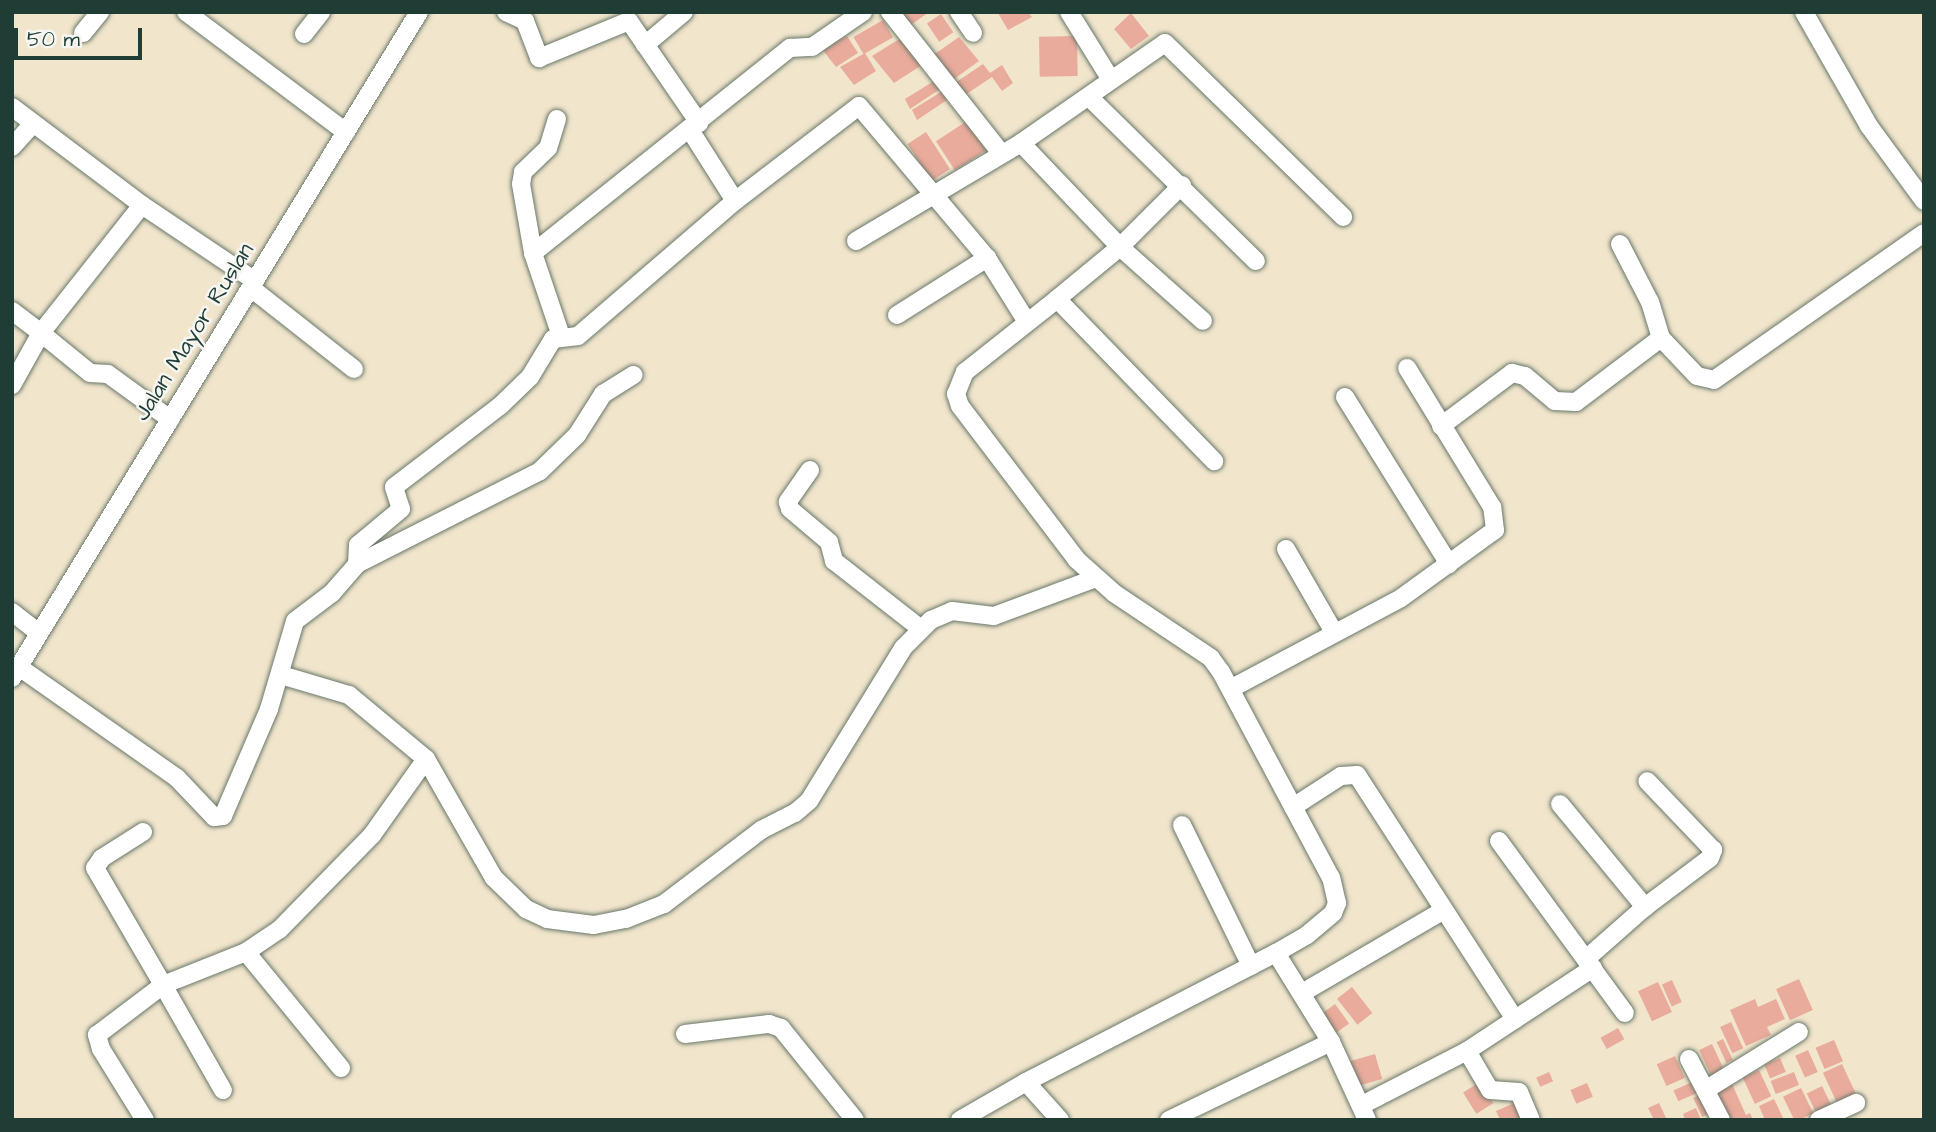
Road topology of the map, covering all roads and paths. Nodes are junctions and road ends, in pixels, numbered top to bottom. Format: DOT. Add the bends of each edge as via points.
graph roads {
  1 [pos="100,12"];
  2 [pos="186,12"];
  3 [pos="321,12"];
  4 [pos="419,12"];
  5 [pos="506,12"];
  6 [pos="684,12"];
  7 [pos="863,12"];
  8 [pos="890,12"];
  9 [pos="958,12"];
  10 [pos="1069,12"];
  11 [pos="1804,12"];
  12 [pos="207,18"];
  13 [pos="83,33"];
  14 [pos="973,33"];
  15 [pos="304,34"];
  16 [pos="645,45"];
  17 [pos="1110,78"];
  18 [pos="1090,97"];
  19 [pos="12,107"];
  20 [pos="557,119"];
  21 [pos="33,124"];
  22 [pos="694,127"];
  23 [pos="346,132"];
  24 [pos="1021,143"];
  25 [pos="12,147"];
  26 [pos="1001,153"];
  27 [pos="1182,185"];
  28 [pos="934,194"];
  29 [pos="735,201"];
  30 [pos="1924,201"];
  31 [pos="142,205"];
  32 [pos="1343,217"];
  33 [pos="1924,233"];
  34 [pos="856,241"];
  35 [pos="1620,244"];
  36 [pos="1120,247"];
  37 [pos="533,253"];
  38 [pos="987,258"];
  39 [pos="1256,261"];
  40 [pos="253,285"];
  41 [pos="1057,299"];
  42 [pos="12,311"];
  43 [pos="897,315"];
  44 [pos="1203,321"];
  45 [pos="1027,322"];
  46 [pos="41,333"];
  47 [pos="561,336"];
  48 [pos="1661,338"];
  49 [pos="1407,368"];
  50 [pos="354,369"];
  51 [pos="634,375"];
  52 [pos="12,385"];
  53 [pos="1345,397"];
  54 [pos="170,419"];
  55 [pos="1441,426"];
  56 [pos="1214,461"];
  57 [pos="810,470"];
  58 [pos="1286,549"];
  59 [pos="357,564"];
  60 [pos="1449,564"];
  61 [pos="1096,579"];
  62 [pos="12,612"];
  63 [pos="921,629"];
  64 [pos="1334,632"];
  65 [pos="39,633"];
  66 [pos="16,672"];
  67 [pos="281,675"];
  68 [pos="1232,688"];
  69 [pos="426,759"];
  70 [pos="1647,781"];
  71 [pos="1560,804"];
  72 [pos="1293,807"];
  73 [pos="1182,825"];
  74 [pos="143,832"];
  75 [pos="1499,841"];
  76 [pos="1644,907"];
  77 [pos="1444,910"];
  78 [pos="246,951"];
  79 [pos="1276,953"];
  80 [pos="1590,964"];
  81 [pos="1251,966"];
  82 [pos="163,985"];
  83 [pos="1302,993"];
  84 [pos="1625,1013"];
  85 [pos="1515,1019"];
  86 [pos="1799,1032"];
  87 [pos="685,1034"];
  88 [pos="1331,1042"];
  89 [pos="1468,1051"];
  90 [pos="1689,1059"];
  91 [pos="341,1069"];
  92 [pos="1026,1082"];
  93 [pos="1707,1089"];
  94 [pos="223,1090"];
  95 [pos="1856,1103"];
  96 [pos="1364,1112"];
  97 [pos="145,1120"];
  98 [pos="855,1120"];
  99 [pos="960,1120"];
  100 [pos="1060,1120"];
  101 [pos="1169,1120"];
  102 [pos="1531,1120"];
  103 [pos="1721,1120"];
  104 [pos="1819,1120"];
  1 -- 13 [label="street"];
  2 -- 12 [label="street"];
  3 -- 15 [label="street"];
  4 -- 23 [label="street, Jalan Mayor Ruslan"];
  5 -- 16 [label="street" via="525,21 539,58 629,21"];
  6 -- 16 [label="street"];
  7 -- 22 [label="street" via="812,47 790,48"];
  8 -- 26 [label="street"];
  9 -- 14 [label="street"];
  10 -- 17 [label="street"];
  11 -- 30 [label="street" via="1869,126"];
  12 -- 23 [label="street"];
  16 -- 22 [label="street"];
  17 -- 18 [label="street"];
  17 -- 32 [label="street" via="1169,44"];
  18 -- 24 [label="street"];
  18 -- 27 [label="street"];
  19 -- 21 [label="street"];
  20 -- 37 [label="street" via="548,148 521,176 523,215"];
  21 -- 25 [label="street"];
  21 -- 31 [label="street"];
  22 -- 29 [label="street"];
  22 -- 37 [label="street"];
  23 -- 40 [label="street, Jalan Mayor Ruslan"];
  24 -- 26 [label="street"];
  24 -- 36 [label="street"];
  26 -- 28 [label="street"];
  27 -- 36 [label="street"];
  27 -- 39 [label="street"];
  28 -- 29 [label="street" via="859,106"];
  28 -- 34 [label="street"];
  28 -- 38 [label="street"];
  29 -- 47 [label="street" via="659,271 578,336"];
  31 -- 40 [label="street"];
  31 -- 46 [label="street"];
  33 -- 48 [label="street" via="1714,380 1697,376"];
  35 -- 48 [label="street" via="1640,280"];
  36 -- 41 [label="street"];
  36 -- 44 [label="street"];
  37 -- 47 [label="street"];
  38 -- 43 [label="street"];
  38 -- 45 [label="street"];
  40 -- 50 [label="street"];
  40 -- 54 [label="street, Jalan Mayor Ruslan"];
  41 -- 45 [label="street"];
  41 -- 56 [label="street"];
  42 -- 46 [label="street"];
  45 -- 61 [label="street" via="965,372 957,400 989,448"];
  46 -- 52 [label="street"];
  46 -- 54 [label="street" via="90,373 108,374"];
  47 -- 59 [label="street" via="553,339 530,377 500,406 396,484 394,494 401,509 358,545"];
  48 -- 55 [label="street" via="1647,344 1576,402 1555,401 1525,376 1512,373"];
  49 -- 55 [label="street"];
  51 -- 59 [label="street" via="603,394 577,435 540,471"];
  53 -- 60 [label="street"];
  54 -- 65 [label="street, Jalan Mayor Ruslan"];
  55 -- 60 [label="street" via="1496,520 1488,538"];
  57 -- 63 [label="street" via="788,502 790,509 829,542 834,561"];
  58 -- 64 [label="street"];
  59 -- 67 [label="street" via="332,593 290,627"];
  60 -- 64 [label="street" via="1401,598"];
  61 -- 63 [label="street" via="994,616 952,611"];
  61 -- 68 [label="street" via="1210,658"];
  62 -- 65 [label="street"];
  63 -- 69 [label="street" via="903,649 809,801 796,813 761,830 663,904 626,919 594,925 547,919 526,909 494,878"];
  64 -- 68 [label="street"];
  65 -- 66 [label="street, Jalan Mayor Ruslan"];
  66 -- 67 [label="street" via="177,778 219,817 232,803"];
  67 -- 69 [label="street" via="349,695"];
  68 -- 72 [label="street"];
  69 -- 78 [label="street" via="372,835 279,930"];
  70 -- 76 [label="street" via="1713,850 1710,858"];
  71 -- 76 [label="street"];
  72 -- 77 [label="street" via="1341,776 1357,775"];
  72 -- 79 [label="street" via="1331,878 1337,903 1334,913"];
  73 -- 81 [label="street"];
  74 -- 82 [label="street" via="102,858 95,868"];
  75 -- 80 [label="street"];
  76 -- 80 [label="street"];
  77 -- 83 [label="street"];
  77 -- 85 [label="street"];
  78 -- 82 [label="street"];
  78 -- 91 [label="street"];
  79 -- 81 [label="street"];
  79 -- 83 [label="street"];
  80 -- 84 [label="street"];
  80 -- 85 [label="street"];
  81 -- 92 [label="street"];
  82 -- 94 [label="street"];
  82 -- 97 [label="street" via="97,1035"];
  83 -- 88 [label="street"];
  85 -- 89 [label="street"];
  86 -- 93 [label="street"];
  87 -- 98 [label="street" via="769,1024 781,1028"];
  88 -- 96 [label="street"];
  88 -- 101 [label="street"];
  89 -- 96 [label="street"];
  89 -- 102 [label="street" via="1490,1090 1519,1092"];
  90 -- 93 [label="street"];
  92 -- 99 [label="street"];
  92 -- 100 [label="street"];
  93 -- 103 [label="street"];
  95 -- 104 [label="street"];
}
